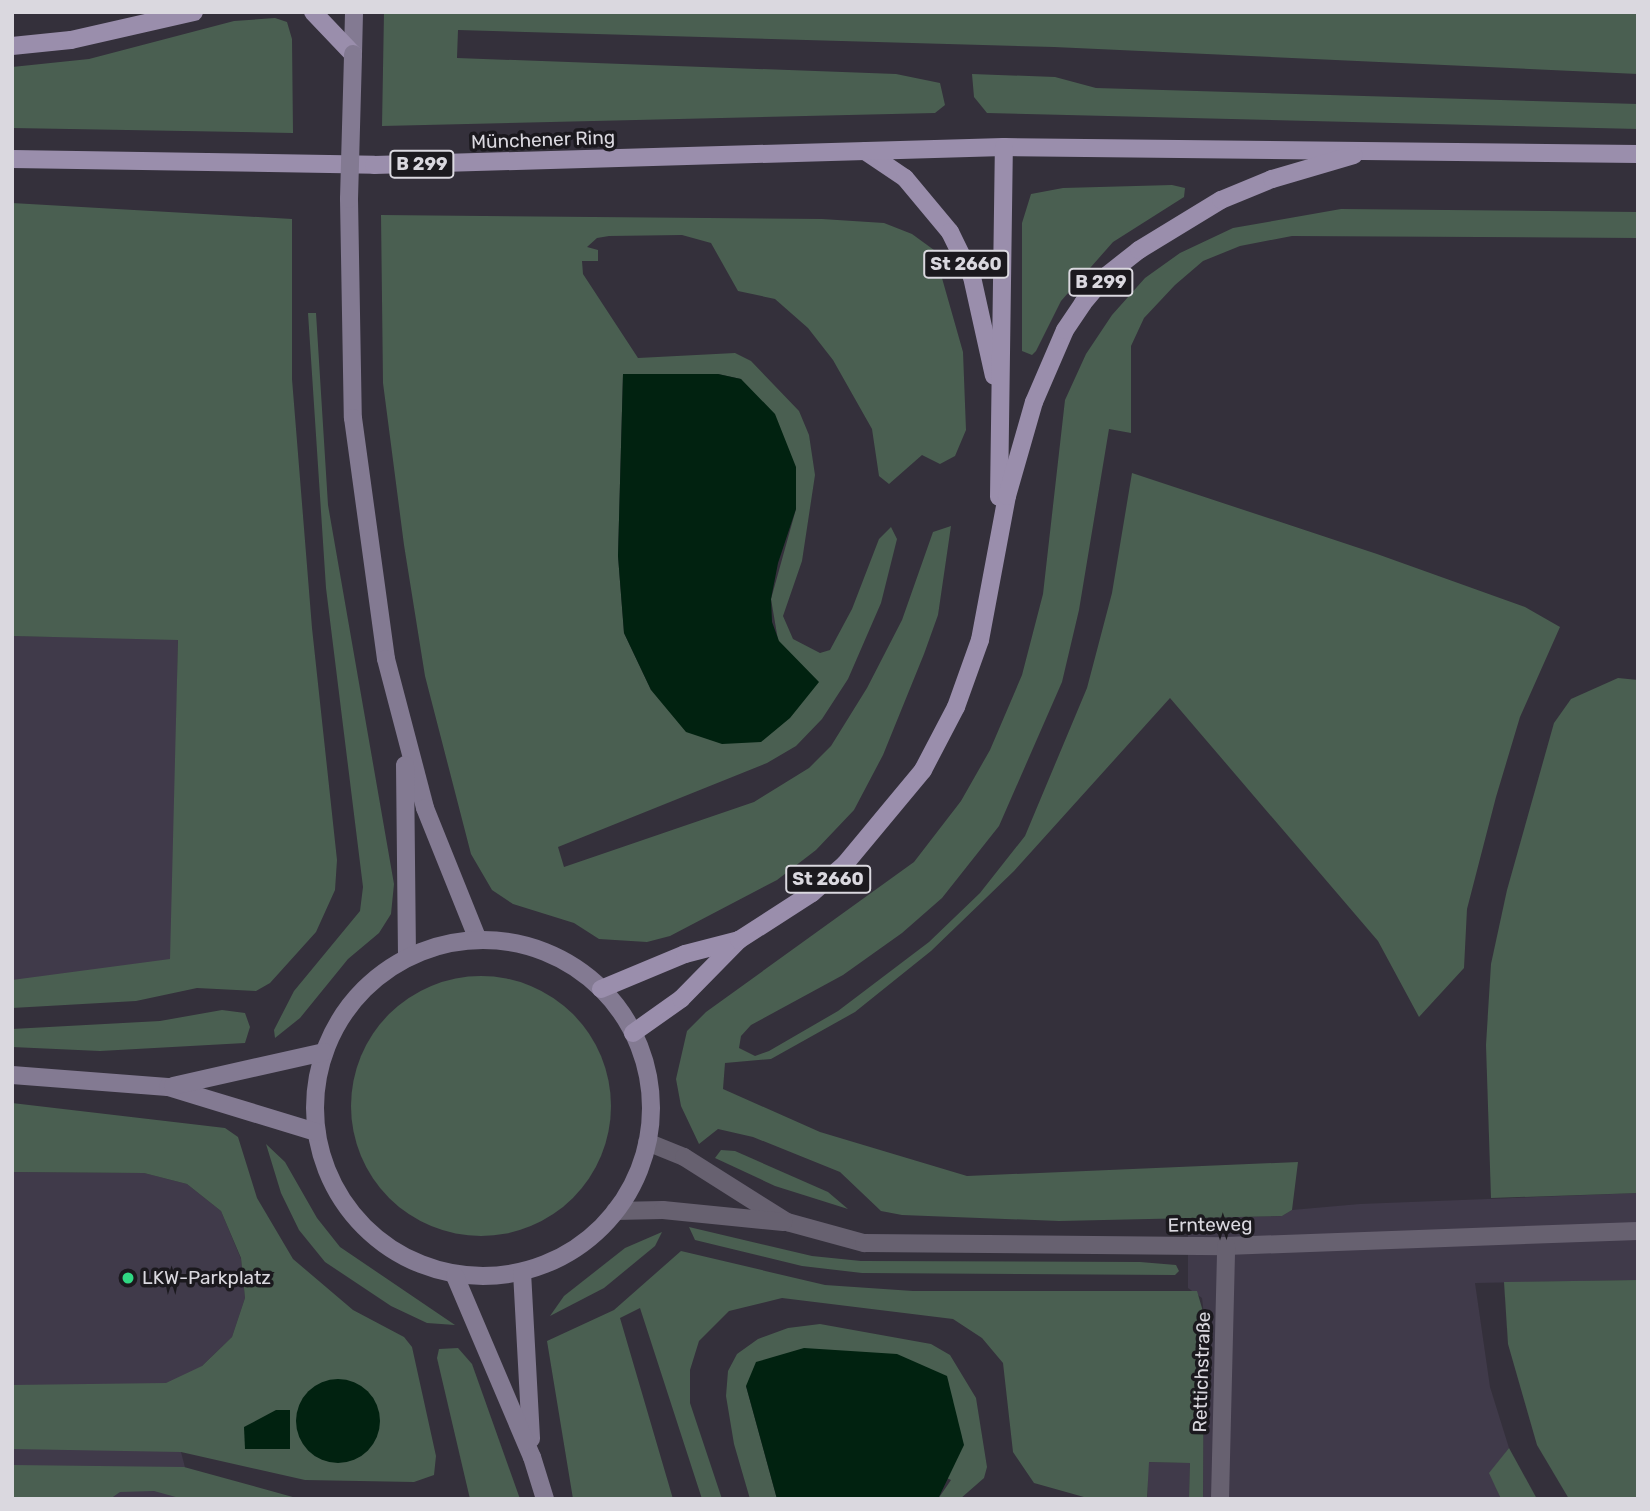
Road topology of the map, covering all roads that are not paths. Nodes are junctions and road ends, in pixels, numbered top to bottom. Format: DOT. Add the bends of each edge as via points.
graph roads {
  1 [pos="194,12"];
  2 [pos="313,12"];
  3 [pos="354,12"];
  4 [pos="12,46"];
  5 [pos="353,54"];
  6 [pos="1004,147"];
  7 [pos="1378,149"];
  8 [pos="865,151"];
  9 [pos="1638,154"];
  10 [pos="12,159"];
  11 [pos="1001,414"];
  12 [pos="995,571"];
  13 [pos="404,741"];
  14 [pos="478,940"];
  15 [pos="739,940"];
  16 [pos="407,958"];
  17 [pos="601,989"];
  18 [pos="633,1033"];
  19 [pos="324,1052"];
  20 [pos="12,1075"];
  21 [pos="168,1087"];
  22 [pos="316,1132"];
  23 [pos="647,1142"];
  24 [pos="615,1211"];
  25 [pos="786,1222"];
  26 [pos="1638,1231"];
  27 [pos="1226,1246"];
  28 [pos="522,1272"];
  29 [pos="455,1276"];
  30 [pos="532,1457"];
  31 [pos="545,1499"];
  32 [pos="1220,1499"];
  1 -- 4 [label="main road" via="81,38"];
  2 -- 5 [label="main road"];
  3 -- 5 [label="main road"];
  5 -- 13 [label="main road, bridge" via="348,314 354,430 369,553"];
  6 -- 7 [label="main road, B 299"];
  6 -- 8 [label="main road, B 299"];
  6 -- 11 [label="main road, St 2660"];
  7 -- 9 [label="main road, B 299"];
  7 -- 12 [label="main road, B 299" via="1272,179 1221,200 1156,238 1106,276 1065,330 1034,402 1013,472"];
  8 -- 10 [label="main road, Münchener Ring / B 299" via="374,166"];
  8 -- 11 [label="main road, St 2660" via="921,194 961,253 979,303"];
  11 -- 12 [label="main road, St 2660"];
  12 -- 15 [label="main road, St 2660" via="969,674 941,739 910,790 845,864 812,893"];
  13 -- 14 [label="main road" via="444,861"];
  13 -- 16 [label="main road"];
  14 -- 16 [label="main road" via="443,945"];
  14 -- 17 [label="main road" via="549,954"];
  15 -- 17 [label="main road" via="685,954"];
  15 -- 18 [label="main road" via="681,999"];
  16 -- 19 [label="main road" via="379,975 354,999"];
  17 -- 18 [label="main road"];
  18 -- 23 [label="main road" via="648,1085"];
  19 -- 21 [label="main road"];
  19 -- 22 [label="main road" via="316,1085"];
  20 -- 21 [label="main road"];
  21 -- 22 [label="main road"];
  22 -- 29 [label="main road" via="332,1183 365,1228 412,1261"];
  23 -- 24 [label="main road" via="634,1181"];
  23 -- 25 [label="street, Ernteweg" via="684,1157"];
  24 -- 25 [label="street, Ernteweg" via="663,1210"];
  24 -- 28 [label="main road" via="573,1249"];
  25 -- 27 [label="street, Ernteweg" via="821,1235 886,1244"];
  26 -- 27 [label="street, Ernteweg"];
  27 -- 32 [label="street, Rettichstraße"];
  28 -- 29 [label="main road"];
  28 -- 30 [label="main road"];
  29 -- 30 [label="main road"];
  30 -- 31 [label="main road"];
}
